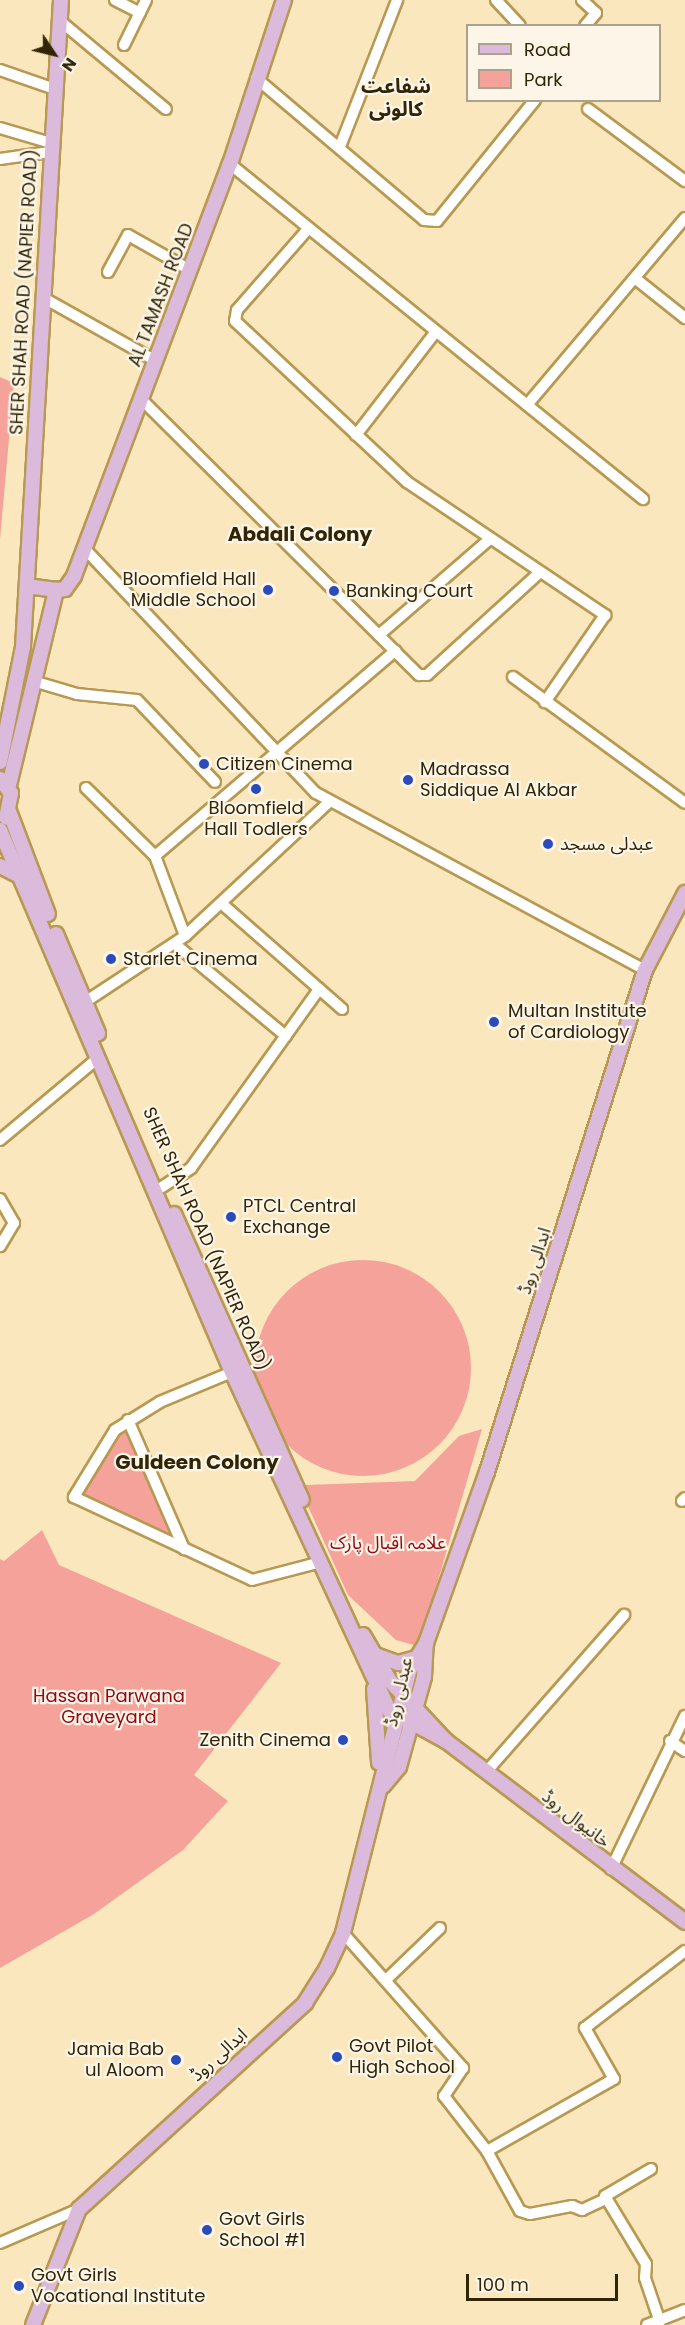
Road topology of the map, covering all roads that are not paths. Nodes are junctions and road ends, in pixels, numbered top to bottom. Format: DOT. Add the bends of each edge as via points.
graph roads {
  1 [pos="61,0"];
  2 [pos="116,0"];
  3 [pos="146,0"];
  4 [pos="284,0"];
  5 [pos="397,0"];
  6 [pos="496,0"];
  7 [pos="582,0"];
  8 [pos="140,13"];
  9 [pos="59,20"];
  10 [pos="518,24"];
  11 [pos="587,24"];
  12 [pos="124,45"];
  13 [pos="0,70"];
  14 [pos="256,78"];
  15 [pos="55,89"];
  16 [pos="533,102"];
  17 [pos="166,109"];
  18 [pos="588,109"];
  19 [pos="0,128"];
  20 [pos="341,144"];
  21 [pos="50,148"];
  22 [pos="0,159"];
  23 [pos="230,164"];
  24 [pos="685,181"];
  25 [pos="685,218"];
  26 [pos="308,229"];
  27 [pos="190,270"];
  28 [pos="108,272"];
  29 [pos="636,279"];
  30 [pos="42,297"];
  31 [pos="685,318"];
  32 [pos="434,334"];
  33 [pos="156,361"];
  34 [pos="141,399"];
  35 [pos="527,405"];
  36 [pos="356,435"];
  37 [pos="643,499"];
  38 [pos="490,539"];
  39 [pos="84,548"];
  40 [pos="540,572"];
  41 [pos="27,586"];
  42 [pos="57,590"];
  43 [pos="379,635"];
  44 [pos="395,651"];
  45 [pos="513,677"];
  46 [pos="33,681"];
  47 [pos="544,702"];
  48 [pos="2,747"];
  49 [pos="277,752"];
  50 [pos="0,762"];
  51 [pos="4,782"];
  52 [pos="215,782"];
  53 [pos="86,788"];
  54 [pos="330,802"];
  55 [pos="685,803"];
  56 [pos="9,811"];
  57 [pos="0,829"];
  58 [pos="155,856"];
  59 [pos="0,866"];
  60 [pos="28,883"];
  61 [pos="685,893"];
  62 [pos="220,903"];
  63 [pos="185,936"];
  64 [pos="175,944"];
  65 [pos="645,970"];
  66 [pos="319,989"];
  67 [pos="85,1002"];
  68 [pos="342,1009"];
  69 [pos="285,1036"];
  70 [pos="98,1058"];
  71 [pos="0,1140"];
  72 [pos="162,1186"];
  73 [pos="0,1199"];
  74 [pos="0,1246"];
  75 [pos="232,1372"];
  76 [pos="128,1420"];
  77 [pos="260,1420"];
  78 [pos="184,1549"];
  79 [pos="321,1562"];
  80 [pos="624,1615"];
  81 [pos="355,1630"];
  82 [pos="426,1643"];
  83 [pos="373,1654"];
  84 [pos="417,1658"];
  85 [pos="373,1682"];
  86 [pos="403,1696"];
  87 [pos="416,1707"];
  88 [pos="685,1716"];
  89 [pos="396,1717"];
  90 [pos="411,1725"];
  91 [pos="446,1741"];
  92 [pos="670,1741"];
  93 [pos="685,1751"];
  94 [pos="487,1771"];
  95 [pos="383,1786"];
  96 [pos="611,1869"];
  97 [pos="685,1922"];
  98 [pos="440,1928"];
  99 [pos="343,1933"];
  100 [pos="685,1951"];
  101 [pos="388,1978"];
  102 [pos="487,2151"];
  103 [pos="651,2169"];
  104 [pos="606,2199"];
  105 [pos="79,2209"];
  106 [pos="0,2243"];
  107 [pos="685,2310"];
  108 [pos="660,2322"];
  109 [pos="33,2325"];
  110 [pos="647,2325"];
  1 -- 9 [label="main road, SHER SHAH ROAD (NAPIER ROAD)"];
  2 -- 8 [label="street"];
  3 -- 8 [label="street"];
  4 -- 14 [label="main road, AL TAMASH ROAD"];
  5 -- 20 [label="street"];
  6 -- 10 [label="street"];
  7 -- 11 [label="street" via="596,13"];
  8 -- 12 [label="street"];
  9 -- 15 [label="main road, SHER SHAH ROAD (NAPIER ROAD)"];
  9 -- 17 [label="street"];
  13 -- 15 [label="street"];
  14 -- 20 [label="street"];
  14 -- 23 [label="main road, AL TAMASH ROAD"];
  15 -- 21 [label="main road, SHER SHAH ROAD (NAPIER ROAD)"];
  16 -- 20 [label="street" via="437,221 419,219"];
  18 -- 24 [label="street"];
  19 -- 21 [label="street"];
  21 -- 22 [label="street"];
  21 -- 30 [label="main road, SHER SHAH ROAD (NAPIER ROAD)"];
  23 -- 26 [label="street"];
  23 -- 27 [label="main road, AL TAMASH ROAD"];
  25 -- 29 [label="street"];
  26 -- 32 [label="street"];
  26 -- 36 [label="street" via="237,310 235,321"];
  27 -- 28 [label="street" via="128,236"];
  27 -- 33 [label="main road, AL TAMASH ROAD"];
  29 -- 31 [label="street"];
  29 -- 35 [label="street"];
  30 -- 33 [label="street"];
  30 -- 41 [label="main road, SHER SHAH ROAD (NAPIER ROAD)"];
  32 -- 35 [label="street"];
  32 -- 36 [label="street"];
  33 -- 34 [label="main road, AL TAMASH ROAD"];
  34 -- 39 [label="main road, AL TAMASH ROAD"];
  34 -- 43 [label="street"];
  35 -- 37 [label="street"];
  36 -- 38 [label="street" via="407,482"];
  38 -- 40 [label="street"];
  38 -- 43 [label="street"];
  39 -- 42 [label="main road, AL TAMASH ROAD" via="70,585"];
  39 -- 49 [label="street"];
  40 -- 44 [label="street" via="427,675 419,675"];
  40 -- 47 [label="street" via="605,615"];
  41 -- 42 [label="main road"];
  41 -- 48 [label="main road, SHER SHAH ROAD (NAPIER ROAD)" via="21,664"];
  42 -- 46 [label="main road"];
  43 -- 44 [label="street"];
  44 -- 49 [label="street"];
  45 -- 47 [label="street"];
  46 -- 51 [label="main road"];
  46 -- 52 [label="street" via="77,694 137,700"];
  47 -- 55 [label="street"];
  48 -- 50 [label="main road, SHER SHAH ROAD (NAPIER ROAD)"];
  49 -- 54 [label="street"];
  49 -- 58 [label="street"];
  51 -- 56 [label="main road"];
  53 -- 58 [label="street"];
  54 -- 62 [label="street"];
  54 -- 65 [label="street"];
  56 -- 57 [label="main road"];
  56 -- 60 [label="main road, SHER SHAH ROAD (NAPIER ROAD)" via="27,861"];
  57 -- 60 [label="main road"];
  58 -- 63 [label="street"];
  59 -- 60 [label="main road"];
  60 -- 67 [label="main road, SHER SHAH ROAD (NAPIER ROAD)"];
  60 -- 70 [label="main road, SHER SHAH ROAD (NAPIER ROAD)"];
  61 -- 65 [label="main road, ابدالی روڈ"];
  62 -- 63 [label="street"];
  62 -- 66 [label="street"];
  63 -- 64 [label="street"];
  64 -- 67 [label="street"];
  64 -- 69 [label="street"];
  65 -- 82 [label="main road, ابدالی روڈ" via="487,1472"];
  66 -- 68 [label="street"];
  66 -- 69 [label="street"];
  67 -- 72 [label="main road, SHER SHAH ROAD (NAPIER ROAD)"];
  69 -- 72 [label="street" via="191,1168"];
  70 -- 71 [label="street"];
  70 -- 75 [label="main road, SHER SHAH ROAD (NAPIER ROAD)"];
  72 -- 77 [label="main road, SHER SHAH ROAD (NAPIER ROAD)"];
  73 -- 74 [label="street" via="14,1223"];
  75 -- 76 [label="street"];
  75 -- 77 [label="main road, SHER SHAH ROAD (NAPIER ROAD)"];
  76 -- 78 [label="street"];
  76 -- 78 [label="street" via="88,1468 74,1497"];
  77 -- 79 [label="main road, SHER SHAH ROAD (NAPIER ROAD)"];
  77 -- 81 [label="main road, SHER SHAH ROAD (NAPIER ROAD)"];
  78 -- 79 [label="street" via="259,1581"];
  79 -- 81 [label="main road, SHER SHAH ROAD (NAPIER ROAD)"];
  80 -- 94 [label="street"];
  81 -- 83 [label="main road, خانیوال روڈ"];
  81 -- 85 [label="main road"];
  82 -- 84 [label="main road, عبدلی روڈ"];
  82 -- 87 [label="main road, عبدلی روڈ"];
  83 -- 84 [label="main road" via="398,1663"];
  83 -- 86 [label="main road, خانیوال روڈ"];
  84 -- 86 [label="main road, عبدلی روڈ"];
  85 -- 89 [label="main road"];
  85 -- 95 [label="main road"];
  86 -- 87 [label="main road, خانیوال روڈ"];
  86 -- 89 [label="main road, عبدلی روڈ"];
  87 -- 90 [label="main road, عبدلی روڈ"];
  87 -- 91 [label="main road, خانیوال روڈ"];
  88 -- 92 [label="street"];
  89 -- 90 [label="main road, خانیوال روڈ"];
  89 -- 95 [label="main road, عبدلی روڈ"];
  90 -- 91 [label="main road, خانیوال روڈ"];
  90 -- 95 [label="main road, عبدلی روڈ" via="399,1767"];
  91 -- 94 [label="main road, خانیوال روڈ"];
  92 -- 93 [label="street"];
  92 -- 96 [label="street" via="643,1810"];
  94 -- 96 [label="main road, خانیوال روڈ"];
  95 -- 99 [label="main road, ابدالی روڈ"];
  96 -- 97 [label="main road, خانیوال روڈ"];
  98 -- 101 [label="street"];
  99 -- 101 [label="street"];
  99 -- 105 [label="main road, ابدالی روڈ" via="305,2003"];
  100 -- 102 [label="street" via="585,2028 614,2079"];
  101 -- 102 [label="street" via="463,2068 444,2096"];
  102 -- 104 [label="street" via="524,2214 572,2206 582,2210"];
  103 -- 104 [label="street" via="605,2193"];
  104 -- 108 [label="street" via="646,2264 645,2278"];
  105 -- 106 [label="street"];
  105 -- 109 [label="main road, ابدالی روڈ"];
  107 -- 108 [label="street"];
  108 -- 110 [label="street"];
}
